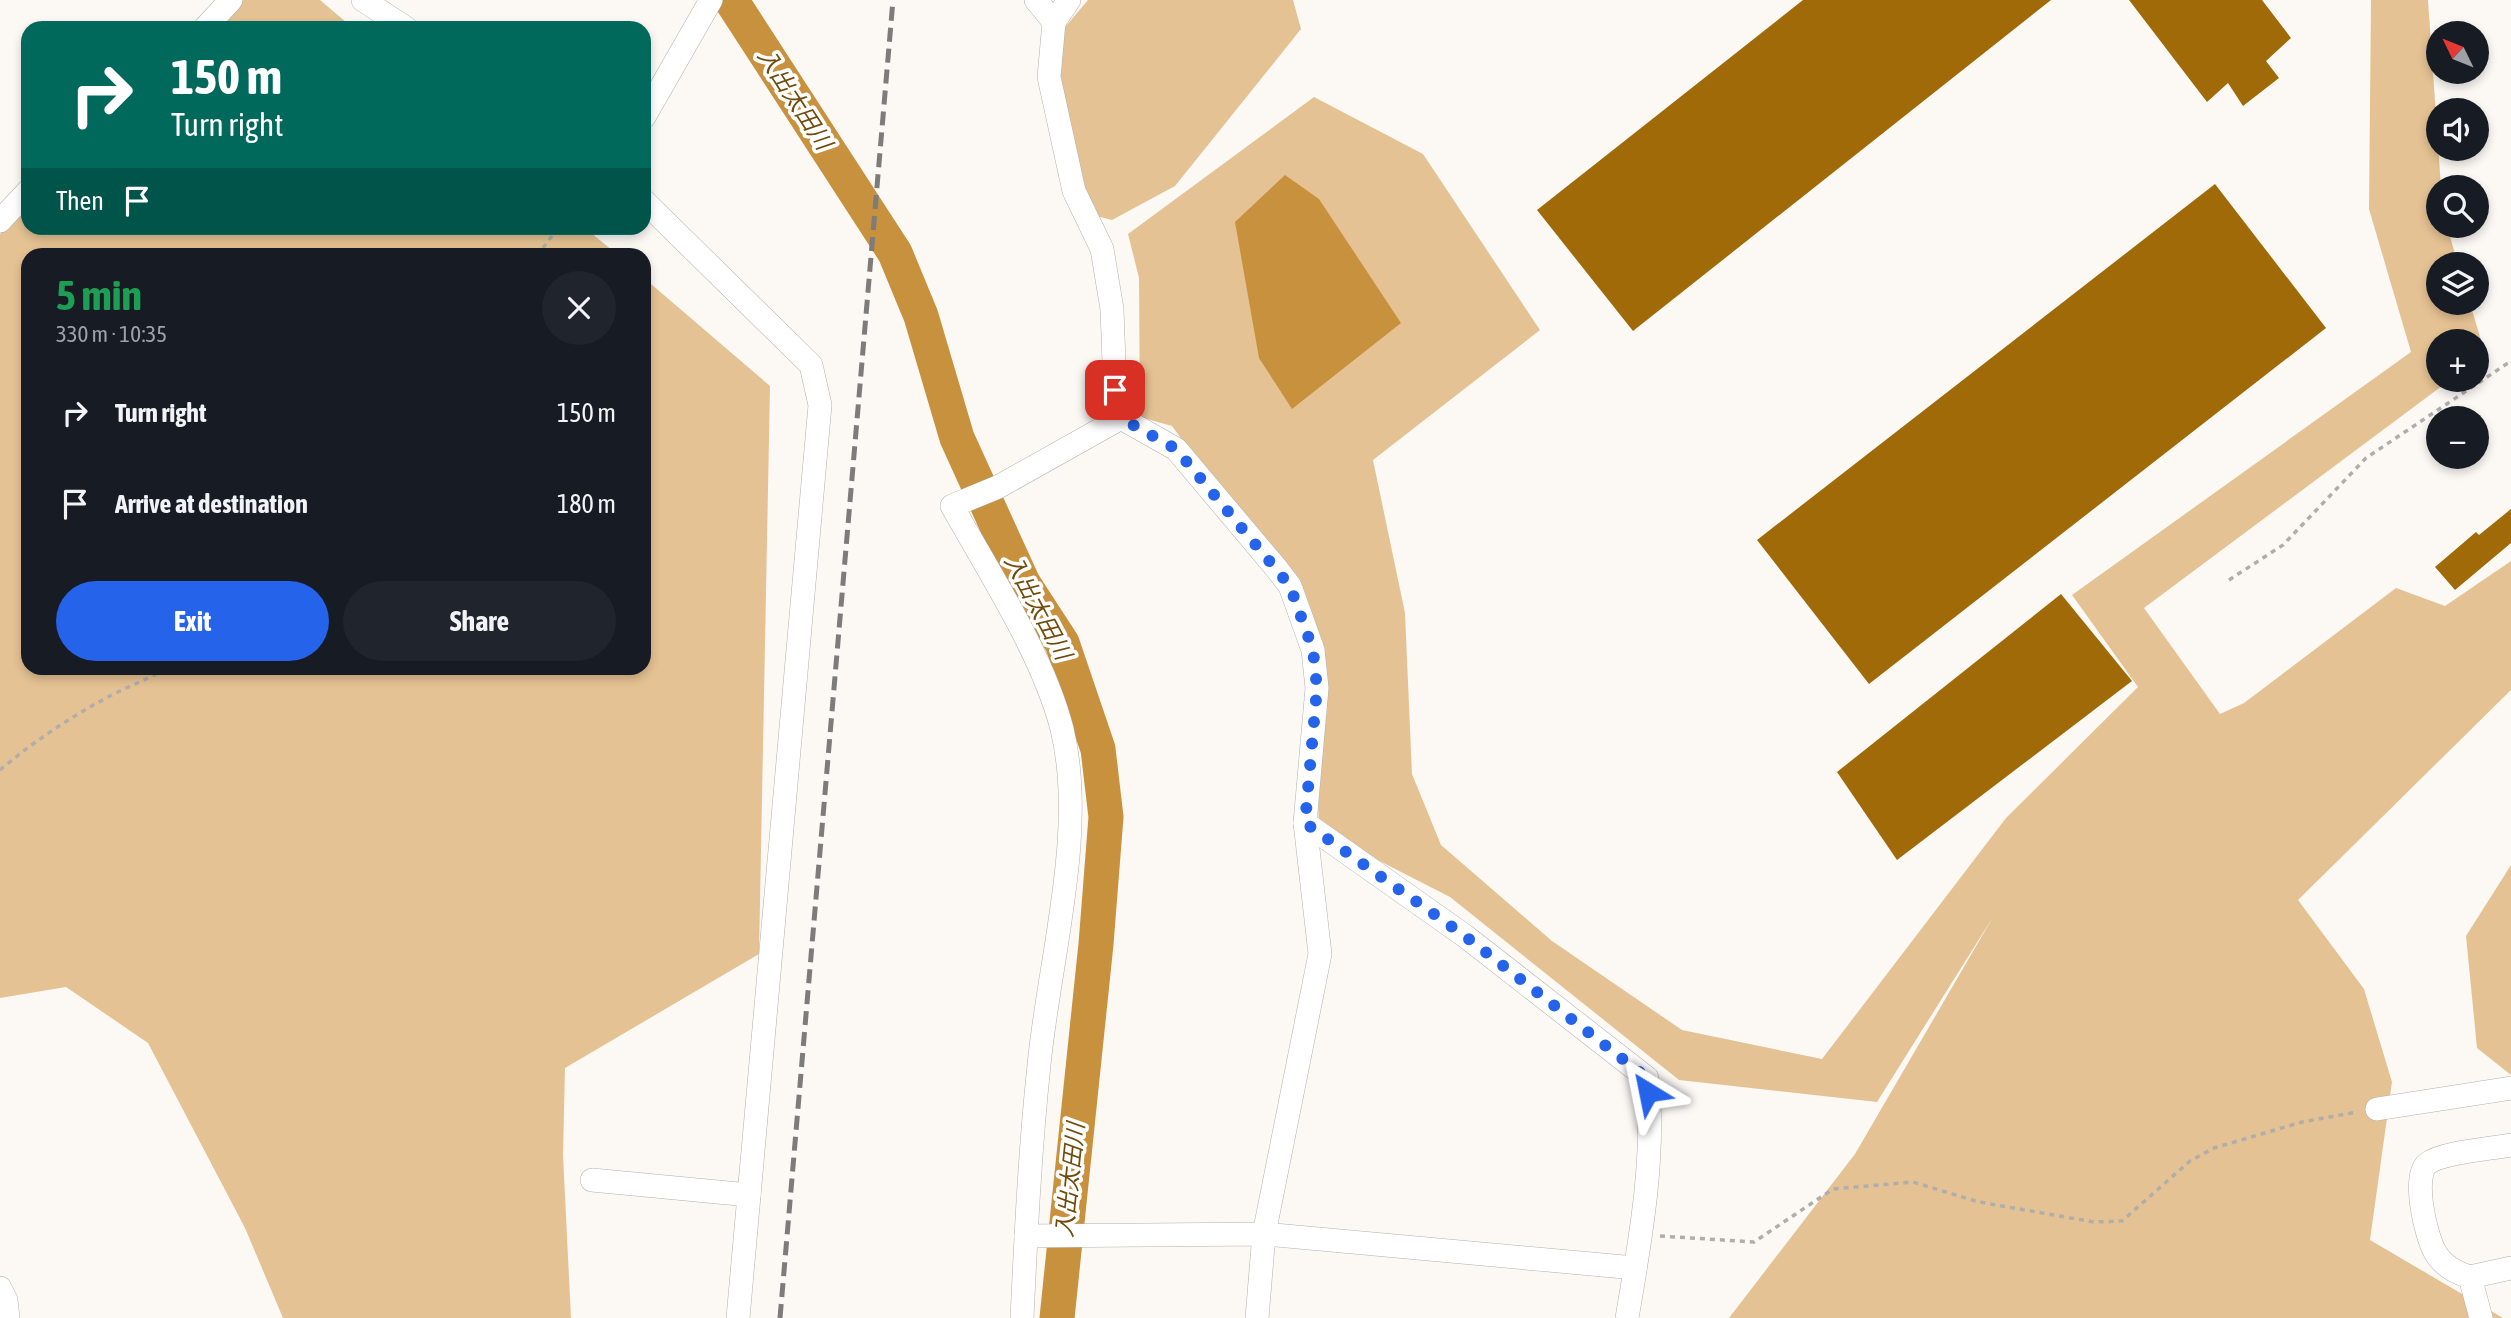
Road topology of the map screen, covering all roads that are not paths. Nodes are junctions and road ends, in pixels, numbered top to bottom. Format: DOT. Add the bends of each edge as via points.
graph roads {
  1 [pos="231,0"];
  2 [pos="363,0"];
  3 [pos="711,0"];
  4 [pos="1036,0"];
  5 [pos="1069,0"];
  6 [pos="212,21"];
  7 [pos="395,21"];
  8 [pos="1054,22"];
  9 [pos="651,105"];
  10 [pos="21,198"];
  11 [pos="651,208"];
  12 [pos="0,221"];
  13 [pos="1121,418"];
  14 [pos="1305,823"];
  15 [pos="2511,1088"];
  16 [pos="2377,1109"];
  17 [pos="2511,1145"];
  18 [pos="592,1180"];
  19 [pos="748,1195"];
  20 [pos="1264,1234"];
  21 [pos="1026,1236"];
  22 [pos="1636,1268"];
  23 [pos="2511,1268"];
  24 [pos="2470,1277"];
  25 [pos="0,1288"];
  26 [pos="8,1318"];
  27 [pos="738,1318"];
  28 [pos="1022,1318"];
  29 [pos="1257,1318"];
  30 [pos="1627,1318"];
  31 [pos="2481,1318"];
  1 -- 6 [label="street"];
  2 -- 7 [label="street"];
  3 -- 9 [label="street"];
  4 -- 8 [label="street"];
  5 -- 8 [label="street"];
  8 -- 13 [label="street" via="1049,77 1074,191 1102,249"];
  10 -- 12 [label="street"];
  11 -- 19 [label="street" via="811,365 820,405"];
  13 -- 14 [label="street" via="1176,449 1290,586 1313,650 1317,688"];
  13 -- 21 [label="street" via="998,487 953,506 1027,640 1061,728 1071,785 1062,909 1039,1063"];
  14 -- 20 [label="street" via="1320,954"];
  14 -- 22 [label="street" via="1465,936 1647,1078 1650,1106"];
  15 -- 16 [label="street"];
  17 -- 24 [label="street" via="2436,1158 2419,1176 2434,1251 2448,1267"];
  18 -- 19 [label="street"];
  19 -- 27 [label="street"];
  20 -- 21 [label="street"];
  20 -- 22 [label="street"];
  20 -- 29 [label="street"];
  21 -- 28 [label="street"];
  22 -- 30 [label="street"];
  23 -- 24 [label="street"];
  24 -- 31 [label="street"];
  25 -- 26 [label="street"];
}
